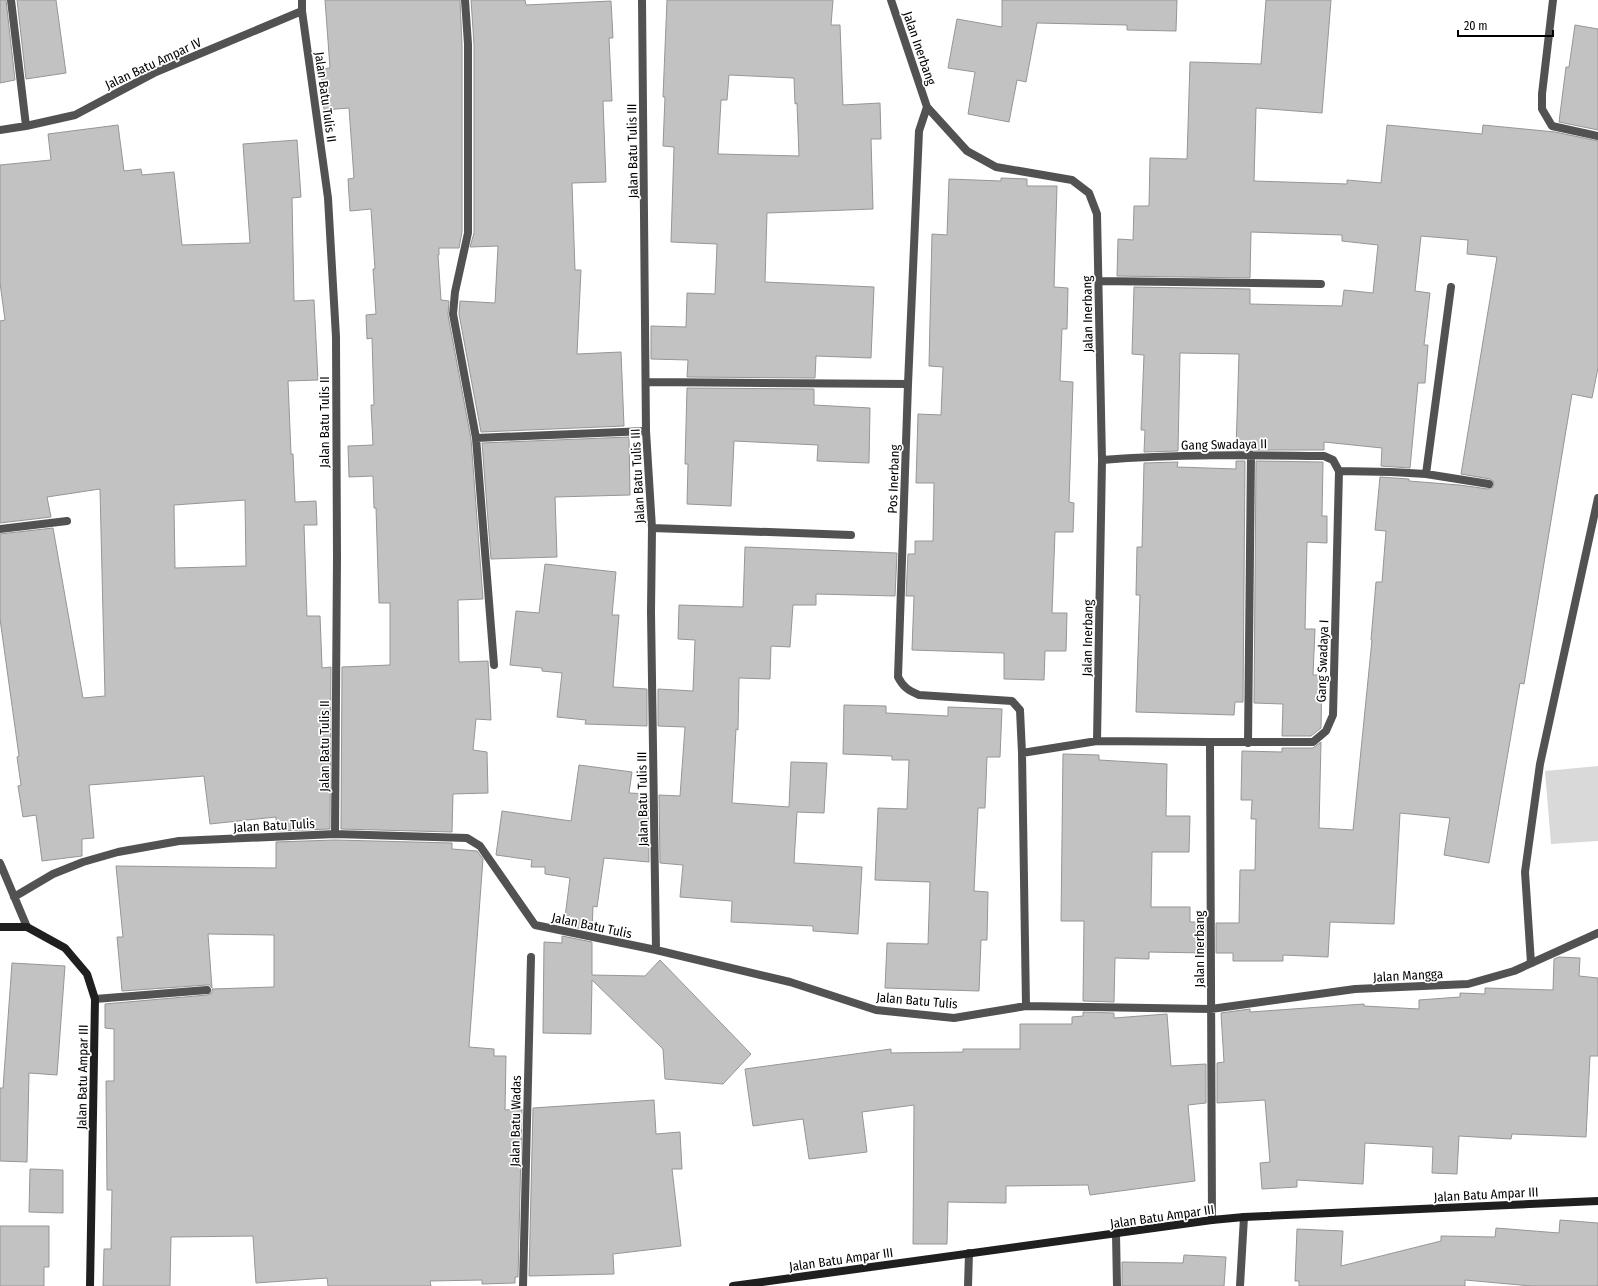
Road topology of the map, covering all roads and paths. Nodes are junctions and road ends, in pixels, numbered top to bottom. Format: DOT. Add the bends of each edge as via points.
graph roads {
  1 [pos="10,0"];
  2 [pos="302,0"];
  3 [pos="466,0"];
  4 [pos="642,0"];
  5 [pos="891,0"];
  6 [pos="1552,0"];
  7 [pos="302,11"];
  8 [pos="927,107"];
  9 [pos="26,126"];
  10 [pos="0,130"];
  11 [pos="1598,136"];
  12 [pos="1098,281"];
  13 [pos="1321,284"];
  14 [pos="1451,287"];
  15 [pos="646,382"];
  16 [pos="908,384"];
  17 [pos="646,432"];
  18 [pos="476,438"];
  19 [pos="1252,455"];
  20 [pos="1102,460"];
  21 [pos="1339,471"];
  22 [pos="1426,474"];
  23 [pos="1489,484"];
  24 [pos="1598,498"];
  25 [pos="67,521"];
  26 [pos="652,528"];
  27 [pos="0,529"];
  28 [pos="851,535"];
  29 [pos="494,665"];
  30 [pos="1097,741"];
  31 [pos="1210,742"];
  32 [pos="1248,743"];
  33 [pos="1022,753"];
  34 [pos="335,834"];
  35 [pos="0,863"];
  36 [pos="14,897"];
  37 [pos="0,927"];
  38 [pos="27,927"];
  39 [pos="1598,933"];
  40 [pos="656,950"];
  41 [pos="531,957"];
  42 [pos="1531,963"];
  43 [pos="207,990"];
  44 [pos="95,999"];
  45 [pos="1026,1006"];
  46 [pos="1211,1009"];
  47 [pos="1598,1201"];
  48 [pos="1244,1217"];
  49 [pos="1212,1220"];
  50 [pos="1116,1234"];
  51 [pos="969,1253"];
  52 [pos="90,1286"];
  53 [pos="523,1286"];
  54 [pos="733,1286"];
  55 [pos="968,1286"];
  56 [pos="1117,1286"];
  57 [pos="1240,1286"];
  1 -- 9 [label="street"];
  2 -- 7 [label="street"];
  3 -- 18 [label="street" via="468,233 455,292 453,314"];
  4 -- 15 [label="street, Jalan Batu Tulis III"];
  5 -- 8 [label="street, Jalan Inerbang"];
  6 -- 11 [label="street" via="1542,109 1552,126"];
  7 -- 9 [label="street, Jalan Batu Ampar IV" via="156,72 75,115"];
  7 -- 34 [label="street, Jalan Batu Tulis II" via="328,198 336,337"];
  8 -- 12 [label="street, Jalan Inerbang" via="966,151 996,166 1072,180 1089,193 1097,214"];
  8 -- 16 [label="street, Pos Inerbang" via="919,131"];
  9 -- 10 [label="street, Jalan Batu Ampar IV"];
  12 -- 13 [label="street"];
  12 -- 20 [label="street, Jalan Inerbang"];
  14 -- 22 [label="street"];
  15 -- 16 [label="street"];
  15 -- 17 [label="street, Jalan Batu Tulis III"];
  16 -- 33 [label="street, Pos Inerbang" via="898,677 902,685 919,694 1012,701 1020,710"];
  17 -- 18 [label="street"];
  17 -- 26 [label="street, Jalan Batu Tulis III"];
  18 -- 29 [label="street"];
  19 -- 20 [label="street, Gang Swadaya II"];
  19 -- 21 [label="street, Gang Swadaya II" via="1324,456 1333,460"];
  19 -- 32 [label="street"];
  20 -- 30 [label="street, Jalan Inerbang"];
  21 -- 22 [label="street"];
  21 -- 32 [label="street, Gang Swadaya I" via="1333,715 1326,731 1313,742"];
  22 -- 23 [label="street"];
  24 -- 42 [label="street" via="1540,764 1525,872"];
  25 -- 27 [label="street"];
  26 -- 28 [label="street"];
  26 -- 40 [label="street, Jalan Batu Tulis III"];
  30 -- 31 [label="street"];
  30 -- 33 [label="street"];
  31 -- 32 [label="street, Gang Swadaya I"];
  31 -- 46 [label="street, Jalan Inerbang"];
  33 -- 45 [label="street"];
  34 -- 36 [label="street, Jalan Batu Tulis" via="179,841 118,852 82,862 53,874"];
  34 -- 40 [label="street, Jalan Batu Tulis" via="467,838 480,846 534,925"];
  35 -- 36 [label="street"];
  36 -- 38 [label="street"];
  37 -- 38 [label="street, Jalan Batu Ampar III"];
  38 -- 44 [label="street, Jalan Batu Ampar III" via="65,948 87,974"];
  39 -- 42 [label="street, Jalan Mangga"];
  40 -- 45 [label="street, Jalan Batu Tulis" via="790,982 876,1010 954,1018"];
  41 -- 53 [label="street, Jalan Batu Wadas"];
  42 -- 46 [label="street, Jalan Mangga" via="1514,971 1468,984 1355,989"];
  43 -- 44 [label="street"];
  44 -- 52 [label="street, Jalan Batu Ampar III"];
  45 -- 46 [label="street, Jalan Batu Tulis"];
  46 -- 49 [label="street, Jalan Inerbang"];
  47 -- 48 [label="street, Jalan Batu Ampar III"];
  48 -- 49 [label="street, Jalan Batu Ampar III"];
  48 -- 57 [label="street"];
  49 -- 50 [label="street, Jalan Batu Ampar III"];
  50 -- 51 [label="street, Jalan Batu Ampar III"];
  50 -- 56 [label="street"];
  51 -- 54 [label="street, Jalan Batu Ampar III"];
  51 -- 55 [label="street"];
}
